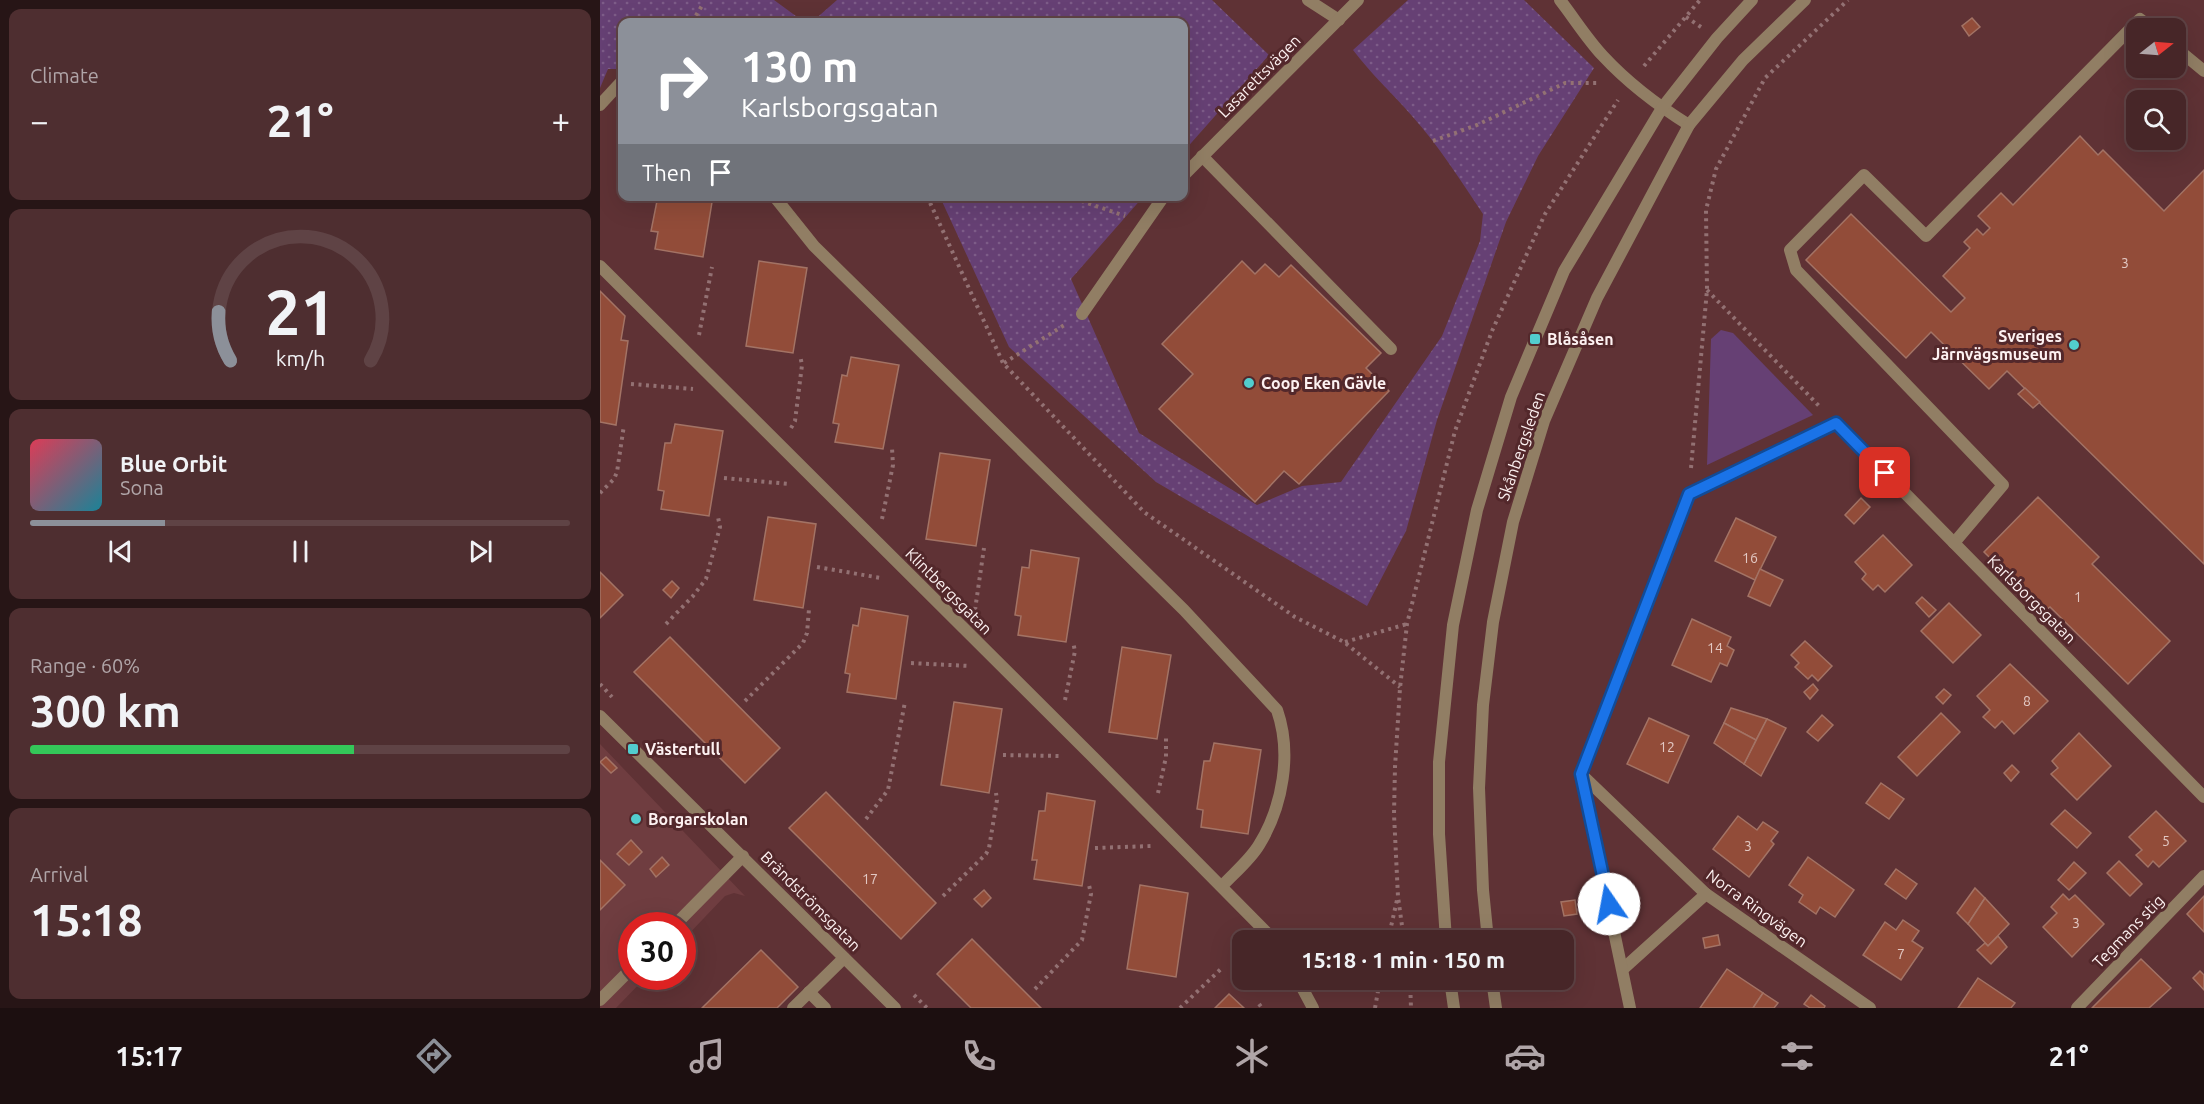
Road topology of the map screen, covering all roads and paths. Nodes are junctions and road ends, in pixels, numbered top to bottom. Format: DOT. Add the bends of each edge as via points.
graph roads {
  1 [pos="1308,0"];
  2 [pos="1358,0"];
  3 [pos="1560,0"];
  4 [pos="1752,0"];
  5 [pos="1805,0"];
  6 [pos="1848,0"];
  7 [pos="703,4"];
  8 [pos="694,18"];
  9 [pos="1338,20"];
  10 [pos="2126,33"];
  11 [pos="2186,56"];
  12 [pos="2203,69"];
  13 [pos="1629,83"];
  14 [pos="618,85"];
  15 [pos="600,105"];
  16 [pos="1662,108"];
  17 [pos="1689,125"];
  18 [pos="1433,141"];
  19 [pos="1202,156"];
  20 [pos="1188,171"];
  21 [pos="778,201"];
  22 [pos="929,201"];
  23 [pos="1081,201"];
  24 [pos="1161,201"];
  25 [pos="1126,217"];
  26 [pos="600,266"];
  27 [pos="712,267"];
  28 [pos="1707,290"];
  29 [pos="1082,314"];
  30 [pos="1391,349"];
  31 [pos="800,355"];
  32 [pos="693,359"];
  33 [pos="1003,363"];
  34 [pos="631,384"];
  35 [pos="725,392"];
  36 [pos="1836,423"];
  37 [pos="624,425"];
  38 [pos="782,447"];
  39 [pos="892,448"];
  40 [pos="724,478"];
  41 [pos="822,487"];
  42 [pos="600,493"];
  43 [pos="1689,494"];
  44 [pos="718,517"];
  45 [pos="874,539"];
  46 [pos="1954,543"];
  47 [pos="984,548"];
  48 [pos="817,567"];
  49 [pos="919,585"];
  50 [pos="810,609"];
  51 [pos="666,624"];
  52 [pos="1407,624"];
  53 [pos="965,630"];
  54 [pos="1073,642"];
  55 [pos="1344,642"];
  56 [pos="911,663"];
  57 [pos="1004,668"];
  58 [pos="1400,688"];
  59 [pos="746,701"];
  60 [pos="904,702"];
  61 [pos="600,716"];
  62 [pos="1053,718"];
  63 [pos="1166,738"];
  64 [pos="1003,755"];
  65 [pos="1093,757"];
  66 [pos="1581,774"];
  67 [pos="996,793"];
  68 [pos="2204,798"];
  69 [pos="1148,812"];
  70 [pos="866,819"];
  71 [pos="1181,845"];
  72 [pos="1095,848"];
  73 [pos="743,856"];
  74 [pos="2204,876"];
  75 [pos="1089,885"];
  76 [pos="1222,886"];
  77 [pos="1706,894"];
  78 [pos="943,896"];
  79 [pos="1398,897"];
  80 [pos="688,912"];
  81 [pos="1264,930"];
  82 [pos="1391,930"];
  83 [pos="1445,930"];
  84 [pos="1487,930"];
  85 [pos="844,958"];
  86 [pos="1223,967"];
  87 [pos="1623,969"];
  88 [pos="618,982"];
  89 [pos="1035,988"];
  90 [pos="1303,990"];
  91 [pos="1378,990"];
  92 [pos="1410,990"];
  93 [pos="1451,990"];
  94 [pos="1493,990"];
  95 [pos="809,992"];
  96 [pos="600,1000"];
  97 [pos="793,1008"];
  98 [pos="825,1008"];
  99 [pos="895,1008"];
  100 [pos="1180,1008"];
  101 [pos="1312,1008"];
  102 [pos="1375,1008"];
  103 [pos="1411,1008"];
  104 [pos="1454,1008"];
  105 [pos="1496,1008"];
  106 [pos="1630,1008"];
  107 [pos="1870,1008"];
  108 [pos="2077,1008"];
  1 -- 9 [label="street"];
  2 -- 9 [label="street, Lasarettsvägen"];
  3 -- 13 [label="street"];
  4 -- 16 [label="street, Skånbergsleden"];
  5 -- 17 [label="street, Skånbergsleden" via="1743,60"];
  6 -- 28 [label="path" via="1765,78 1716,169 1707,210"];
  7 -- 8 [label="path"];
  9 -- 19 [label="street, Lasarettsvägen"];
  10 -- 46 [label="street" via="1926,237 1864,175 1790,249 1796,270 2003,485"];
  11 -- 12 [label="street"];
  13 -- 16 [label="street"];
  13 -- 18 [label="path" via="1565,83 1477,125"];
  14 -- 15 [label="street"];
  16 -- 17 [label="street"];
  16 -- 83 [label="street, Skånbergsleden" via="1564,271 1511,397 1477,510 1453,625 1439,762"];
  17 -- 84 [label="street, Skånbergsleden" via="1597,298 1544,422 1513,522 1493,622 1483,705 1479,800"];
  19 -- 20 [label="street, Lasarettsvägen"];
  19 -- 30 [label="street"];
  21 -- 76 [label="street" via="814,246 1184,610 1277,710 1284,748 1279,798 1258,846"];
  22 -- 33 [label="path"];
  23 -- 25 [label="path"];
  24 -- 29 [label="street"];
  26 -- 32 [label="street, Klintbergsgatan"];
  27 -- 32 [label="path"];
  28 -- 36 [label="path"];
  28 -- 43 [label="path"];
  29 -- 33 [label="path"];
  31 -- 38 [label="path" via="795,421"];
  32 -- 35 [label="street, Klintbergsgatan"];
  33 -- 55 [label="path" via="1144,512 1295,616"];
  34 -- 35 [label="path"];
  35 -- 38 [label="street, Klintbergsgatan"];
  36 -- 43 [label="street"];
  36 -- 46 [label="street, Karlsborgsgatan"];
  37 -- 42 [label="path" via="617,472"];
  38 -- 41 [label="street, Klintbergsgatan"];
  39 -- 45 [label="path" via="893,465 884,512"];
  40 -- 41 [label="path"];
  41 -- 45 [label="street, Klintbergsgatan"];
  43 -- 66 [label="street"];
  44 -- 51 [label="path" via="720,526 706,579"];
  45 -- 49 [label="street, Klintbergsgatan"];
  46 -- 68 [label="street, Karlsborgsgatan"];
  47 -- 53 [label="path" via="975,609"];
  48 -- 49 [label="path"];
  49 -- 53 [label="street, Klintbergsgatan"];
  50 -- 59 [label="path" via="803,643"];
  52 -- 55 [label="path"];
  53 -- 57 [label="street, Klintbergsgatan"];
  54 -- 62 [label="path" via="1075,651 1066,698"];
  55 -- 58 [label="path"];
  56 -- 57 [label="path"];
  57 -- 62 [label="street, Klintbergsgatan"];
  60 -- 70 [label="path" via="888,790"];
  61 -- 73 [label="street, Brändströmsgatan"];
  62 -- 65 [label="street, Klintbergsgatan"];
  63 -- 69 [label="path" via="1158,793"];
  64 -- 65 [label="path"];
  65 -- 69 [label="street, Klintbergsgatan"];
  66 -- 77 [label="street, Norra Ringvägen"];
  66 -- 87 [label="street"];
  67 -- 78 [label="path" via="986,854"];
  69 -- 71 [label="street, Klintbergsgatan"];
  71 -- 72 [label="path"];
  71 -- 76 [label="street, Klintbergsgatan"];
  73 -- 80 [label="street"];
  73 -- 85 [label="street, Brändströmsgatan"];
  74 -- 108 [label="street, Tegmans stig"];
  75 -- 89 [label="path" via="1082,940"];
  76 -- 81 [label="street, Klintbergsgatan"];
  77 -- 87 [label="street"];
  77 -- 107 [label="street, Norra Ringvägen"];
  79 -- 82 [label="path"];
  85 -- 95 [label="street"];
  85 -- 99 [label="street, Brändströmsgatan"];
  86 -- 100 [label="path"];
  87 -- 106 [label="street"];
  88 -- 96 [label="street"];
  90 -- 101 [label="street"];
  91 -- 102 [label="path"];
  92 -- 103 [label="path"];
  93 -- 104 [label="street"];
  94 -- 105 [label="street"];
  95 -- 97 [label="street"];
  95 -- 98 [label="street"];
}
